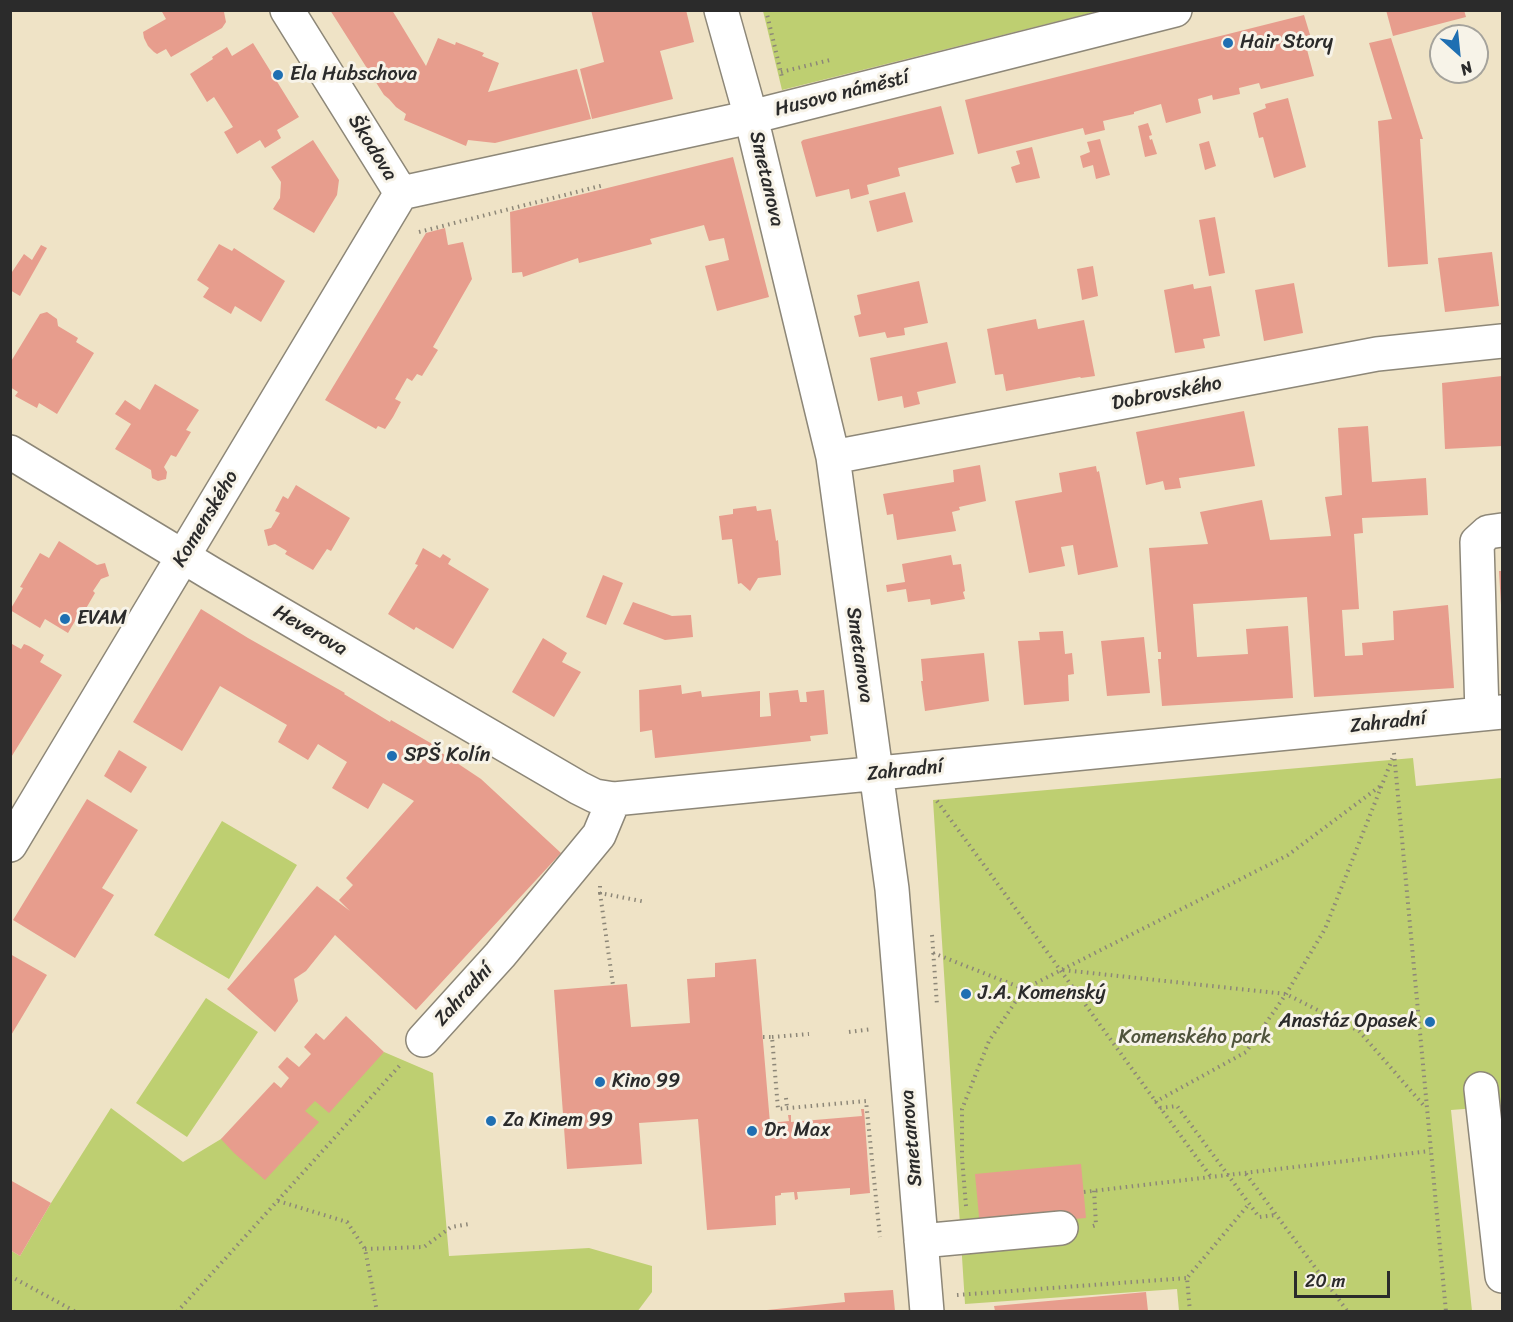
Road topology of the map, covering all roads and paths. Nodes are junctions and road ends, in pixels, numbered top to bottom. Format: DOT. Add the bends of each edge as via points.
graph roads {
  1 [pos="287,10"];
  2 [pos="722,10"];
  3 [pos="1175,10"];
  4 [pos="751,117"];
  5 [pos="611,184"];
  6 [pos="401,193"];
  7 [pos="419,232"];
  8 [pos="1503,341"];
  9 [pos="10,452"];
  10 [pos="832,457"];
  11 [pos="1503,530"];
  12 [pos="183,556"];
  13 [pos="1492,713"];
  14 [pos="1393,723"];
  15 [pos="1394,755"];
  16 [pos="876,773"];
  17 [pos="1383,784"];
  18 [pos="933,796"];
  19 [pos="614,799"];
  20 [pos="10,845"];
  21 [pos="600,893"];
  22 [pos="634,900"];
  23 [pos="646,902"];
  24 [pos="934,953"];
  25 [pos="1062,970"];
  26 [pos="613,985"];
  27 [pos="1024,989"];
  28 [pos="1286,994"];
  29 [pos="866,1029"];
  30 [pos="849,1032"];
  31 [pos="809,1034"];
  32 [pos="763,1037"];
  33 [pos="772,1037"];
  34 [pos="423,1040"];
  35 [pos="1481,1089"];
  36 [pos="786,1098"];
  37 [pos="1155,1102"];
  38 [pos="788,1108"];
  39 [pos="1160,1108"];
  40 [pos="1426,1108"];
  41 [pos="1430,1151"];
  42 [pos="1246,1174"];
  43 [pos="1229,1175"];
  44 [pos="1211,1177"];
  45 [pos="1094,1190"];
  46 [pos="1084,1192"];
  47 [pos="965,1197"];
  48 [pos="278,1201"];
  49 [pos="1249,1204"];
  50 [pos="1276,1215"];
  51 [pos="469,1224"];
  52 [pos="1074,1227"];
  53 [pos="880,1237"];
  54 [pos="921,1241"];
  55 [pos="364,1249"];
  56 [pos="10,1276"];
  57 [pos="1503,1276"];
  58 [pos="1187,1278"];
  59 [pos="955,1295"];
  60 [pos="76,1311"];
  61 [pos="177,1311"];
  62 [pos="377,1311"];
  63 [pos="927,1311"];
  64 [pos="1190,1311"];
  65 [pos="1348,1311"];
  66 [pos="1446,1311"];
  1 -- 6 [label="street, Škodova"];
  2 -- 4 [label="street, Smetanova"];
  3 -- 4 [label="street, Husovo náměstí"];
  4 -- 6 [label="street, Husovo náměstí"];
  4 -- 10 [label="street, Smetanova"];
  5 -- 7 [label="path"];
  6 -- 12 [label="street, Komenského"];
  8 -- 10 [label="street, Dobrovského" via="1377,354"];
  9 -- 12 [label="street, Heverova"];
  10 -- 16 [label="street, Smetanova"];
  11 -- 13 [label="street" via="1488,532 1477,542"];
  12 -- 19 [label="street, Heverova" via="579,788"];
  12 -- 20 [label="street, Komenského"];
  13 -- 14 [label="street, Zahradní"];
  14 -- 15 [label="path"];
  14 -- 16 [label="street, Zahradní"];
  15 -- 17 [label="path"];
  15 -- 40 [label="path"];
  16 -- 19 [label="street, Zahradní"];
  16 -- 54 [label="street, Smetanova" via="892,889"];
  17 -- 25 [label="path" via="1288,855"];
  17 -- 28 [label="path" via="1325,929"];
  18 -- 25 [label="path"];
  19 -- 34 [label="street, Zahradní" via="598,835 500,955"];
  21 -- 26 [label="path"];
  22 -- 23 [label="path"];
  24 -- 27 [label="path"];
  25 -- 27 [label="path"];
  25 -- 28 [label="path"];
  25 -- 37 [label="path"];
  27 -- 47 [label="path" via="989,1041 962,1109"];
  28 -- 37 [label="path" via="1245,1052"];
  28 -- 40 [label="path" via="1359,1031"];
  29 -- 30 [label="path"];
  31 -- 33 [label="path"];
  32 -- 33 [label="path"];
  33 -- 38 [label="path" via="778,1109"];
  34 -- 48 [label="path"];
  35 -- 57 [label="street"];
  36 -- 38 [label="path"];
  37 -- 39 [label="path"];
  38 -- 53 [label="path" via="866,1101"];
  39 -- 43 [label="path" via="1177,1106"];
  39 -- 44 [label="path"];
  40 -- 41 [label="path"];
  41 -- 42 [label="path"];
  41 -- 66 [label="path"];
  42 -- 43 [label="path"];
  42 -- 50 [label="path"];
  43 -- 44 [label="path"];
  43 -- 49 [label="path"];
  44 -- 45 [label="path"];
  45 -- 46 [label="path"];
  45 -- 52 [label="path" via="1096,1226"];
  48 -- 55 [label="path" via="347,1222"];
  48 -- 61 [label="path"];
  49 -- 50 [label="path" via="1258,1217"];
  49 -- 58 [label="path"];
  50 -- 65 [label="path"];
  51 -- 55 [label="path" via="451,1227 424,1247"];
  52 -- 54 [label="street"];
  54 -- 63 [label="street, Smetanova"];
  55 -- 62 [label="path"];
  56 -- 60 [label="path"];
  58 -- 59 [label="path"];
  58 -- 64 [label="path"];
}
